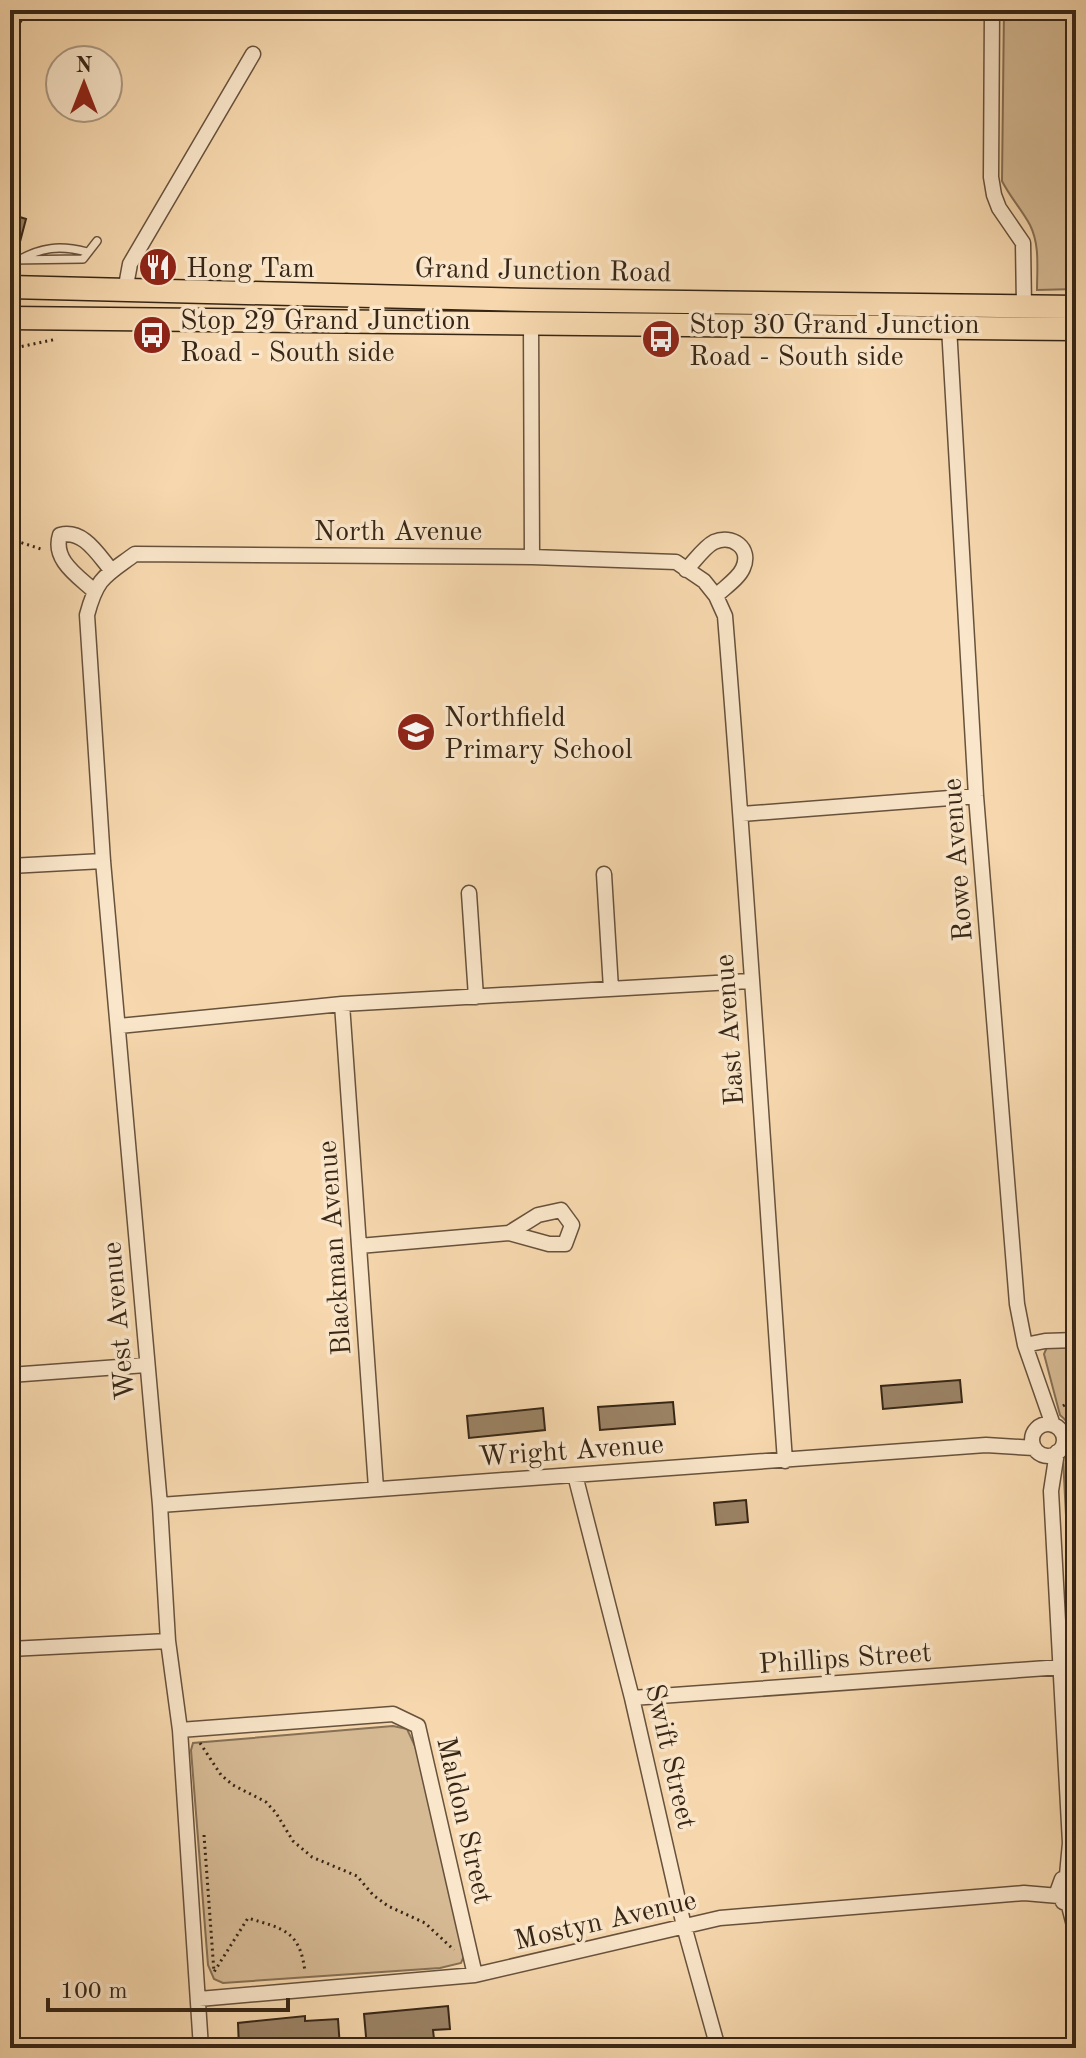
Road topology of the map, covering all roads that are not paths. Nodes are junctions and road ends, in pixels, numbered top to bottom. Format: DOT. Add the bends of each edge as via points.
graph roads {
  1 [pos="16,10"];
  2 [pos="992,10"];
  3 [pos="10,19"];
  4 [pos="253,54"];
  5 [pos="97,241"];
  6 [pos="87,252"];
  7 [pos="13,261"];
  8 [pos="10,287"];
  9 [pos="125,291"];
  10 [pos="1076,307"];
  11 [pos="531,311"];
  12 [pos="814,315"];
  13 [pos="1024,317"];
  14 [pos="10,318"];
  15 [pos="125,319"];
  16 [pos="949,327"];
  17 [pos="1076,329"];
  18 [pos="532,557"];
  19 [pos="686,570"];
  20 [pos="102,580"];
  21 [pos="704,581"];
  22 [pos="716,596"];
  23 [pos="976,796"];
  24 [pos="742,814"];
  25 [pos="103,861"];
  26 [pos="10,866"];
  27 [pos="604,874"];
  28 [pos="469,893"];
  29 [pos="750,981"];
  30 [pos="611,989"];
  31 [pos="476,997"];
  32 [pos="342,1004"];
  33 [pos="119,1026"];
  34 [pos="509,1233"];
  35 [pos="359,1246"];
  36 [pos="1076,1340"];
  37 [pos="1025,1345"];
  38 [pos="146,1365"];
  39 [pos="10,1375"];
  40 [pos="1040,1437"];
  41 [pos="1060,1459"];
  42 [pos="785,1461"];
  43 [pos="575,1475"];
  44 [pos="376,1488"];
  45 [pos="1051,1491"];
  46 [pos="160,1505"];
  47 [pos="168,1641"];
  48 [pos="10,1649"];
  49 [pos="1061,1667"];
  50 [pos="632,1698"];
  51 [pos="180,1730"];
  52 [pos="1070,1843"];
  53 [pos="1076,1858"];
  54 [pos="1067,1890"];
  55 [pos="684,1926"];
  56 [pos="1076,1933"];
  57 [pos="475,1975"];
  58 [pos="199,1999"];
  59 [pos="201,2048"];
  60 [pos="718,2048"];
  1 -- 3 [label="main road"];
  2 -- 13 [label="street" via="991,177 999,208 1023,243"];
  4 -- 9 [label="street" via="130,264"];
  5 -- 6 [label="lane"];
  6 -- 7 [label="lane" via="38,248"];
  6 -- 7 [label="lane" via="83,259"];
  8 -- 9 [label="highway, Grand Junction Road"];
  9 -- 11 [label="highway, Grand Junction Road"];
  9 -- 15 [label="highway"];
  10 -- 13 [label="highway, Grand Junction Road"];
  11 -- 12 [label="highway, Grand Junction Road"];
  11 -- 15 [label="highway, Grand Junction Road"];
  11 -- 18 [label="street"];
  12 -- 13 [label="highway, Grand Junction Road"];
  12 -- 16 [label="highway, Grand Junction Road"];
  13 -- 16 [label="highway, Grand Junction Road"];
  13 -- 17 [label="highway, Grand Junction Road"];
  14 -- 15 [label="highway, Grand Junction Road"];
  16 -- 23 [label="street, Rowe Avenue"];
  18 -- 19 [label="street, North Avenue" via="676,562"];
  18 -- 20 [label="street, North Avenue" via="135,554"];
  19 -- 21 [label="street, North Avenue"];
  19 -- 22 [label="street" via="714,542 731,539 741,545 743,568"];
  20 -- 20 [label="street" via="62,561 60,535 83,537"];
  20 -- 25 [label="street, West Avenue" via="87,615"];
  21 -- 22 [label="street, East Avenue"];
  22 -- 24 [label="street, East Avenue" via="725,616"];
  23 -- 24 [label="street"];
  23 -- 37 [label="street, Rowe Avenue" via="1017,1304"];
  24 -- 29 [label="street, East Avenue"];
  25 -- 26 [label="street"];
  25 -- 33 [label="street, West Avenue"];
  27 -- 30 [label="street"];
  28 -- 31 [label="street"];
  29 -- 30 [label="street"];
  29 -- 42 [label="street, East Avenue"];
  30 -- 31 [label="street"];
  31 -- 32 [label="street"];
  32 -- 33 [label="street"];
  32 -- 35 [label="street, Blackman Avenue"];
  33 -- 38 [label="street, West Avenue"];
  34 -- 35 [label="street"];
  35 -- 44 [label="street, Blackman Avenue"];
  36 -- 37 [label="street"];
  37 -- 40 [label="street, Rowe Avenue" via="1038,1385"];
  38 -- 39 [label="street"];
  38 -- 46 [label="street, West Avenue"];
  40 -- 41 [label="street, Wright Avenue" via="1049,1455"];
  40 -- 41 [label="street, Rowe Avenue" via="1064,1437"];
  40 -- 42 [label="street, Wright Avenue"];
  40 -- 45 [label="street, Rowe Avenue"];
  41 -- 45 [label="street, Rowe Avenue"];
  42 -- 43 [label="street, Wright Avenue"];
  43 -- 44 [label="street, Wright Avenue"];
  43 -- 50 [label="street, Swift Street"];
  44 -- 46 [label="street, Wright Avenue"];
  45 -- 49 [label="street, Rowe Avenue"];
  46 -- 47 [label="street, West Avenue"];
  47 -- 48 [label="street"];
  47 -- 51 [label="street, West Avenue"];
  49 -- 50 [label="street, Phillips Street"];
  49 -- 52 [label="street, Rowe Avenue"];
  50 -- 55 [label="street, Swift Street"];
  51 -- 57 [label="street, Maldon Street" via="393,1714 418,1726"];
  51 -- 58 [label="street, West Avenue"];
  52 -- 53 [label="street, Rowe Avenue"];
  52 -- 54 [label="street, Rowe Avenue"];
  54 -- 55 [label="street, Mostyn Avenue" via="720,1918"];
  54 -- 56 [label="street, Rowe Avenue"];
  55 -- 57 [label="street, Mostyn Avenue"];
  55 -- 60 [label="street, Swift Street"];
  57 -- 58 [label="street, Mostyn Avenue"];
  58 -- 59 [label="street, West Avenue"];
}
